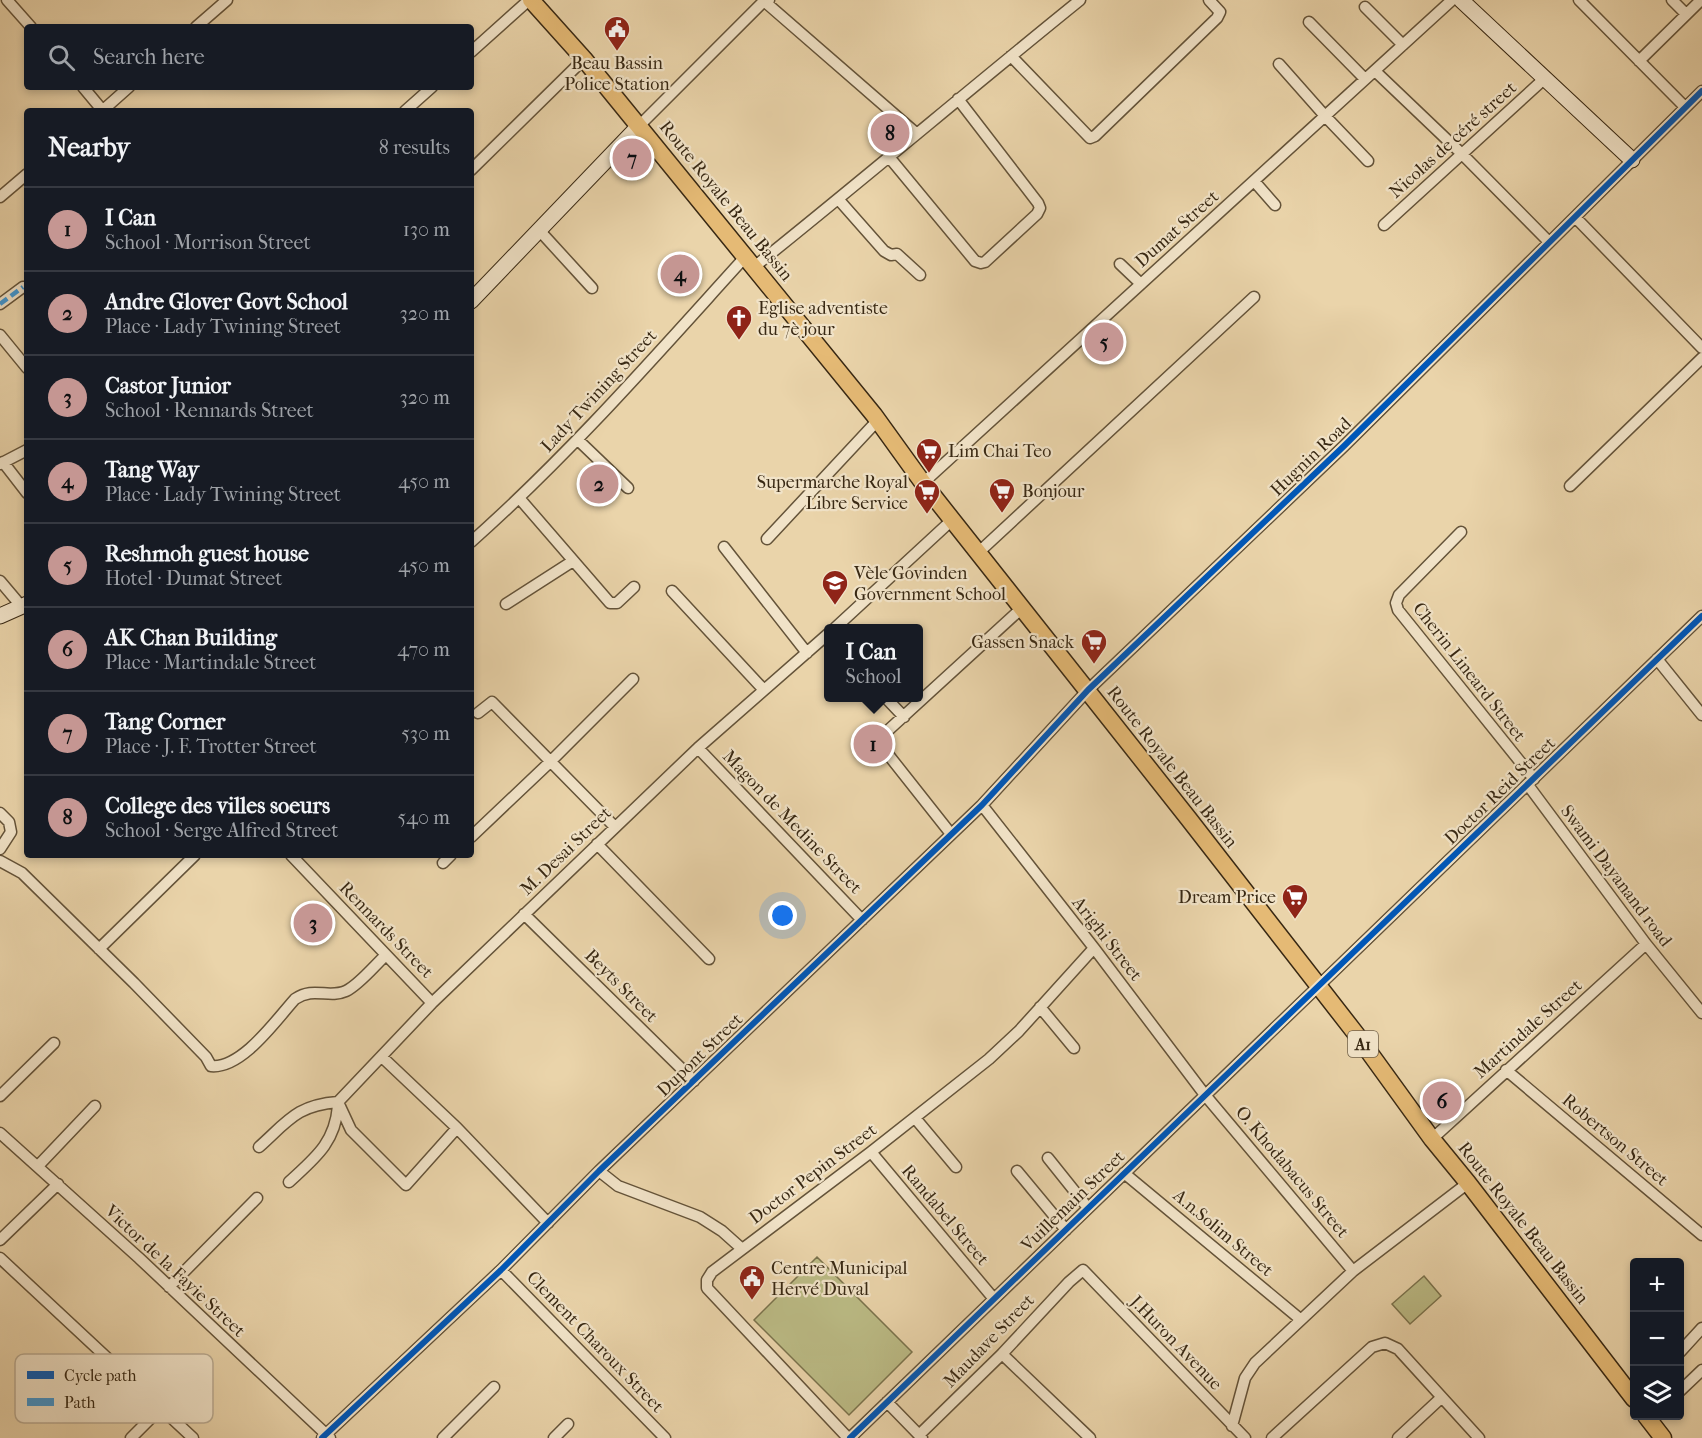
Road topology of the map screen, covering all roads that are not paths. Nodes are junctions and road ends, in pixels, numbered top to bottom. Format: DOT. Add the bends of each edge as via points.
graph roads {
  1 [pos="7,0"];
  2 [pos="226,0"];
  3 [pos="530,0"];
  4 [pos="1080,0"];
  5 [pos="1209,0"];
  6 [pos="1452,0"];
  7 [pos="1461,0"];
  8 [pos="1579,0"];
  9 [pos="1672,0"];
  10 [pos="1701,0"];
  11 [pos="767,1"];
  12 [pos="1365,7"];
  13 [pos="1686,14"];
  14 [pos="1309,22"];
  15 [pos="28,24"];
  16 [pos="199,24"];
  17 [pos="1403,45"];
  18 [pos="474,49"];
  19 [pos="1011,56"];
  20 [pos="584,59"];
  21 [pos="1639,61"];
  22 [pos="1279,64"];
  23 [pos="1375,71"];
  24 [pos="1365,79"];
  25 [pos="1544,79"];
  26 [pos="86,90"];
  27 [pos="126,90"];
  28 [pos="429,90"];
  29 [pos="1702,91"];
  30 [pos="958,99"];
  31 [pos="100,108"];
  32 [pos="106,108"];
  33 [pos="408,108"];
  34 [pos="1685,108"];
  35 [pos="1325,116"];
  36 [pos="639,126"];
  37 [pos="917,134"];
  38 [pos="1462,154"];
  39 [pos="889,157"];
  40 [pos="1632,160"];
  41 [pos="1368,161"];
  42 [pos="474,167"];
  43 [pos="24,177"];
  44 [pos="1254,181"];
  45 [pos="0,197"];
  46 [pos="839,200"];
  47 [pos="1275,205"];
  48 [pos="1575,217"];
  49 [pos="1384,225"];
  50 [pos="539,230"];
  51 [pos="1549,242"];
  52 [pos="750,262"];
  53 [pos="1120,264"];
  54 [pos="920,275"];
  55 [pos="1141,284"];
  56 [pos="22,287"];
  57 [pos="592,288"];
  58 [pos="1254,297"];
  59 [pos="474,298"];
  60 [pos="0,304"];
  61 [pos="0,335"];
  62 [pos="1702,348"];
  63 [pos="1702,358"];
  64 [pos="24,364"];
  65 [pos="878,420"];
  66 [pos="578,440"];
  67 [pos="24,452"];
  68 [pos="1,463"];
  69 [pos="923,483"];
  70 [pos="1570,486"];
  71 [pos="628,488"];
  72 [pos="24,490"];
  73 [pos="520,499"];
  74 [pos="952,520"];
  75 [pos="1461,532"];
  76 [pos="767,539"];
  77 [pos="474,540"];
  78 [pos="723,547"];
  79 [pos="979,552"];
  80 [pos="573,561"];
  81 [pos="0,581"];
  82 [pos="634,587"];
  83 [pos="672,591"];
  84 [pos="506,604"];
  85 [pos="24,606"];
  86 [pos="1023,607"];
  87 [pos="0,616"];
  88 [pos="1702,616"];
  89 [pos="838,624"];
  90 [pos="824,638"];
  91 [pos="807,653"];
  92 [pos="1658,659"];
  93 [pos="633,679"];
  94 [pos="764,690"];
  95 [pos="1088,690"];
  96 [pos="923,699"];
  97 [pos="890,702"];
  98 [pos="920,702"];
  99 [pos="478,713"];
  100 [pos="1702,715"];
  101 [pos="904,717"];
  102 [pos="698,748"];
  103 [pos="550,762"];
  104 [pos="1531,782"];
  105 [pos="982,805"];
  106 [pos="0,813"];
  107 [pos="615,827"];
  108 [pos="474,834"];
  109 [pos="951,834"];
  110 [pos="597,844"];
  111 [pos="0,849"];
  112 [pos="187,858"];
  113 [pos="297,858"];
  114 [pos="448,858"];
  115 [pos="0,861"];
  116 [pos="443,863"];
  117 [pos="524,914"];
  118 [pos="862,920"];
  119 [pos="1646,944"];
  120 [pos="1094,948"];
  121 [pos="99,949"];
  122 [pos="386,955"];
  123 [pos="709,959"];
  124 [pos="1317,986"];
  125 [pos="432,1003"];
  126 [pos="1040,1008"];
  127 [pos="1702,1011"];
  128 [pos="54,1043"];
  129 [pos="1074,1048"];
  130 [pos="382,1057"];
  131 [pos="1506,1070"];
  132 [pos="694,1081"];
  133 [pos="1205,1095"];
  134 [pos="0,1096"];
  135 [pos="338,1102"];
  136 [pos="95,1106"];
  137 [pos="915,1118"];
  138 [pos="457,1128"];
  139 [pos="0,1134"];
  140 [pos="1432,1139"];
  141 [pos="259,1147"];
  142 [pos="871,1152"];
  143 [pos="1048,1158"];
  144 [pos="38,1166"];
  145 [pos="956,1167"];
  146 [pos="1017,1171"];
  147 [pos="599,1172"];
  148 [pos="1124,1173"];
  149 [pos="289,1182"];
  150 [pos="1468,1183"];
  151 [pos="58,1184"];
  152 [pos="257,1198"];
  153 [pos="1088,1208"];
  154 [pos="548,1223"];
  155 [pos="1066,1230"];
  156 [pos="1702,1235"];
  157 [pos="0,1239"];
  158 [pos="741,1248"];
  159 [pos="0,1258"];
  160 [pos="501,1270"];
  161 [pos="1083,1270"];
  162 [pos="1353,1271"];
  163 [pos="169,1287"];
  164 [pos="994,1299"];
  165 [pos="1300,1319"];
  166 [pos="1702,1328"];
  167 [pos="1684,1348"];
  168 [pos="103,1354"];
  169 [pos="1002,1354"];
  170 [pos="1702,1370"];
  171 [pos="494,1387"];
  172 [pos="1684,1387"];
  173 [pos="1630,1393"];
  174 [pos="1441,1398"];
  175 [pos="887,1402"];
  176 [pos="1652,1420"];
  177 [pos="146,1423"];
  178 [pos="177,1423"];
  179 [pos="568,1424"];
  180 [pos="1232,1426"];
  181 [pos="920,1436"];
  182 [pos="326,1437"];
  183 [pos="131,1438"];
  184 [pos="193,1438"];
  185 [pos="444,1438"];
  186 [pos="554,1438"];
  187 [pos="665,1438"];
  188 [pos="849,1438"];
  189 [pos="1090,1438"];
  190 [pos="1245,1438"];
  191 [pos="1272,1438"];
  192 [pos="1398,1438"];
  193 [pos="1479,1438"];
  194 [pos="1663,1438"];
  1 -- 15 [label="street"];
  2 -- 16 [label="street"];
  3 -- 18 [label="street"];
  3 -- 20 [label="main road, Route Royale Beau Bassin / A1"];
  4 -- 19 [label="street, Lady Twining Street"];
  5 -- 19 [label="street" via="1220,12 1217,18 1090,138"];
  6 -- 17 [label="street, Dumat Street"];
  7 -- 25 [label="street"];
  8 -- 21 [label="street"];
  9 -- 13 [label="street"];
  10 -- 13 [label="street"];
  11 -- 36 [label="street"];
  11 -- 37 [label="street"];
  12 -- 17 [label="street"];
  13 -- 21 [label="street"];
  14 -- 24 [label="street"];
  17 -- 23 [label="street, Dumat Street"];
  19 -- 30 [label="street, Lady Twining Street"];
  20 -- 36 [label="main road, Route Royale Beau Bassin / A1"];
  20 -- 42 [label="street"];
  21 -- 34 [label="street"];
  22 -- 35 [label="street"];
  23 -- 24 [label="street, Dumat Street"];
  23 -- 38 [label="street"];
  24 -- 35 [label="street, Dumat Street"];
  25 -- 38 [label="street, Nicolas de céré street"];
  25 -- 40 [label="street"];
  26 -- 31 [label="street"];
  27 -- 32 [label="street"];
  28 -- 33 [label="street"];
  29 -- 34 [label="street"];
  30 -- 37 [label="street, Lady Twining Street"];
  30 -- 39 [label="street" via="1040,208 985,262 975,261"];
  34 -- 40 [label="street"];
  35 -- 41 [label="street"];
  35 -- 44 [label="street, Dumat Street"];
  36 -- 50 [label="street"];
  36 -- 52 [label="main road, Route Royale Beau Bassin / A1"];
  37 -- 39 [label="street, Lady Twining Street"];
  38 -- 49 [label="street, Nicolas de céré street"];
  38 -- 51 [label="street"];
  39 -- 46 [label="street, Lady Twining Street"];
  40 -- 48 [label="street"];
  43 -- 45 [label="street"];
  44 -- 47 [label="street"];
  44 -- 55 [label="street, Dumat Street"];
  46 -- 52 [label="street, Lady Twining Street"];
  46 -- 54 [label="street" via="884,251 897,254"];
  48 -- 51 [label="street, Hugnin Road"];
  48 -- 62 [label="street"];
  50 -- 57 [label="street"];
  50 -- 59 [label="street"];
  51 -- 95 [label="street, Hugnin Road" via="1344,446"];
  52 -- 65 [label="main road, Route Royale Beau Bassin / A1"];
  52 -- 66 [label="street, Lady Twining Street"];
  53 -- 55 [label="street"];
  55 -- 69 [label="street, Dumat Street"];
  56 -- 60 [label="street"];
  58 -- 79 [label="street"];
  61 -- 64 [label="street"];
  63 -- 70 [label="street"];
  65 -- 69 [label="main road, Route Royale Beau Bassin / A1"];
  65 -- 76 [label="street"];
  66 -- 71 [label="street"];
  66 -- 73 [label="street, Lady Twining Street"];
  67 -- 68 [label="street"];
  68 -- 72 [label="street"];
  69 -- 74 [label="main road, Route Royale Beau Bassin / A1"];
  73 -- 77 [label="street, Lady Twining Street"];
  73 -- 80 [label="street"];
  74 -- 79 [label="main road, Route Royale Beau Bassin / A1"];
  74 -- 89 [label="street"];
  75 -- 104 [label="street, Cherin Lineard Street" via="1399,595 1396,603"];
  78 -- 91 [label="street"];
  79 -- 86 [label="main road, Route Royale Beau Bassin / A1"];
  80 -- 82 [label="street" via="610,603 617,603"];
  80 -- 84 [label="street"];
  81 -- 85 [label="street"];
  83 -- 94 [label="street"];
  85 -- 87 [label="street"];
  86 -- 95 [label="main road, Route Royale Beau Bassin / A1"];
  86 -- 96 [label="street"];
  88 -- 92 [label="street, Doctor Reid Street"];
  90 -- 91 [label="street, M. Desai Street"];
  91 -- 94 [label="street, M. Desai Street"];
  92 -- 100 [label="street"];
  92 -- 104 [label="street, Doctor Reid Street"];
  93 -- 103 [label="street"];
  94 -- 102 [label="street, M. Desai Street"];
  95 -- 105 [label="street, Dupont Street"];
  95 -- 124 [label="main road, Route Royale Beau Bassin / A1"];
  97 -- 101 [label="street"];
  98 -- 101 [label="street"];
  99 -- 103 [label="street" via="492,702"];
  101 -- 109 [label="street" via="883,735 883,747"];
  102 -- 107 [label="street, M. Desai Street"];
  102 -- 118 [label="street, Magon de Medine Street"];
  103 -- 107 [label="street"];
  103 -- 108 [label="street"];
  104 -- 119 [label="street, Swami Dayanand road"];
  104 -- 124 [label="street, Doctor Reid Street"];
  105 -- 109 [label="street, Dupont Street"];
  105 -- 120 [label="street, Arighi Street"];
  106 -- 111 [label="street" via="9,822 11,832"];
  107 -- 110 [label="street, M. Desai Street"];
  109 -- 118 [label="street, Dupont Street"];
  110 -- 117 [label="street, M. Desai Street"];
  110 -- 123 [label="street"];
  112 -- 121 [label="street"];
  113 -- 122 [label="street, Rennards Street"];
  114 -- 116 [label="street"];
  115 -- 121 [label="street" via="22,873"];
  117 -- 125 [label="street, M. Desai Street"];
  117 -- 132 [label="street, Beyts Street"];
  118 -- 132 [label="street, Dupont Street"];
  119 -- 127 [label="street, Swami Dayanand road"];
  119 -- 131 [label="street, Martindale Street"];
  120 -- 126 [label="street, Doctor Pepin Street"];
  120 -- 133 [label="street, Arighi Street"];
  121 -- 122 [label="street" via="206,1056 211,1066 219,1067 242,1055 303,993 347,990"];
  122 -- 125 [label="street, Rennards Street"];
  124 -- 133 [label="street, Vuillemain Street"];
  124 -- 140 [label="main road, Route Royale Beau Bassin / A1"];
  125 -- 130 [label="street, M. Desai Street"];
  126 -- 129 [label="street"];
  126 -- 137 [label="street, Doctor Pepin Street" via="989,1059"];
  128 -- 134 [label="street"];
  130 -- 135 [label="street, M. Desai Street"];
  130 -- 138 [label="street"];
  131 -- 140 [label="street, Martindale Street"];
  131 -- 156 [label="street, Robertson Street"];
  132 -- 147 [label="street, Dupont Street"];
  133 -- 148 [label="street, Vuillemain Street"];
  133 -- 162 [label="street, O. Khodabacus Street"];
  135 -- 138 [label="street" via="351,1130 405,1185"];
  135 -- 141 [label="street" via="296,1113"];
  135 -- 149 [label="street" via="331,1138"];
  136 -- 144 [label="street"];
  137 -- 142 [label="street, Doctor Pepin Street"];
  137 -- 145 [label="street"];
  138 -- 154 [label="street"];
  139 -- 144 [label="street, Victor de la Fayie Street"];
  140 -- 150 [label="main road, Route Royale Beau Bassin / A1"];
  142 -- 158 [label="street, Doctor Pepin Street"];
  142 -- 164 [label="street, Randabel Street"];
  143 -- 153 [label="street"];
  144 -- 151 [label="street, Victor de la Fayie Street"];
  146 -- 155 [label="street"];
  147 -- 154 [label="street, Dupont Street"];
  147 -- 158 [label="street" via="618,1186 700,1217"];
  148 -- 153 [label="street, Vuillemain Street"];
  148 -- 165 [label="street, A.n.Solim Street"];
  150 -- 162 [label="street"];
  150 -- 173 [label="main road, Route Royale Beau Bassin / A1"];
  151 -- 157 [label="street"];
  151 -- 163 [label="street, Victor de la Fayie Street"];
  152 -- 163 [label="street"];
  153 -- 155 [label="street, Vuillemain Street"];
  154 -- 160 [label="street, Dupont Street"];
  155 -- 164 [label="street, Vuillemain Street"];
  158 -- 188 [label="street, Doctor Pepin Street" via="712,1272 707,1288"];
  159 -- 168 [label="street"];
  160 -- 182 [label="street, Dupont Street"];
  160 -- 187 [label="street, Clement Charoux Street"];
  161 -- 169 [label="street, Maudave Street"];
  161 -- 180 [label="street, J.Huron Avenue"];
  162 -- 165 [label="street"];
  163 -- 182 [label="street, Victor de la Fayie Street"];
  164 -- 175 [label="street, Vuillemain Street"];
  165 -- 180 [label="street" via="1245,1378"];
  166 -- 167 [label="street"];
  169 -- 181 [label="street, Maudave Street"];
  169 -- 189 [label="street"];
  170 -- 172 [label="street"];
  171 -- 185 [label="street"];
  174 -- 191 [label="street" via="1398,1349 1385,1342 1372,1347"];
  174 -- 192 [label="street"];
  174 -- 193 [label="street"];
  175 -- 181 [label="street"];
  175 -- 188 [label="street, Vuillemain Street"];
  176 -- 194 [label="main road"];
  177 -- 183 [label="street"];
  178 -- 184 [label="street"];
  179 -- 186 [label="street"];
  180 -- 190 [label="street, J.Huron Avenue"];
}
